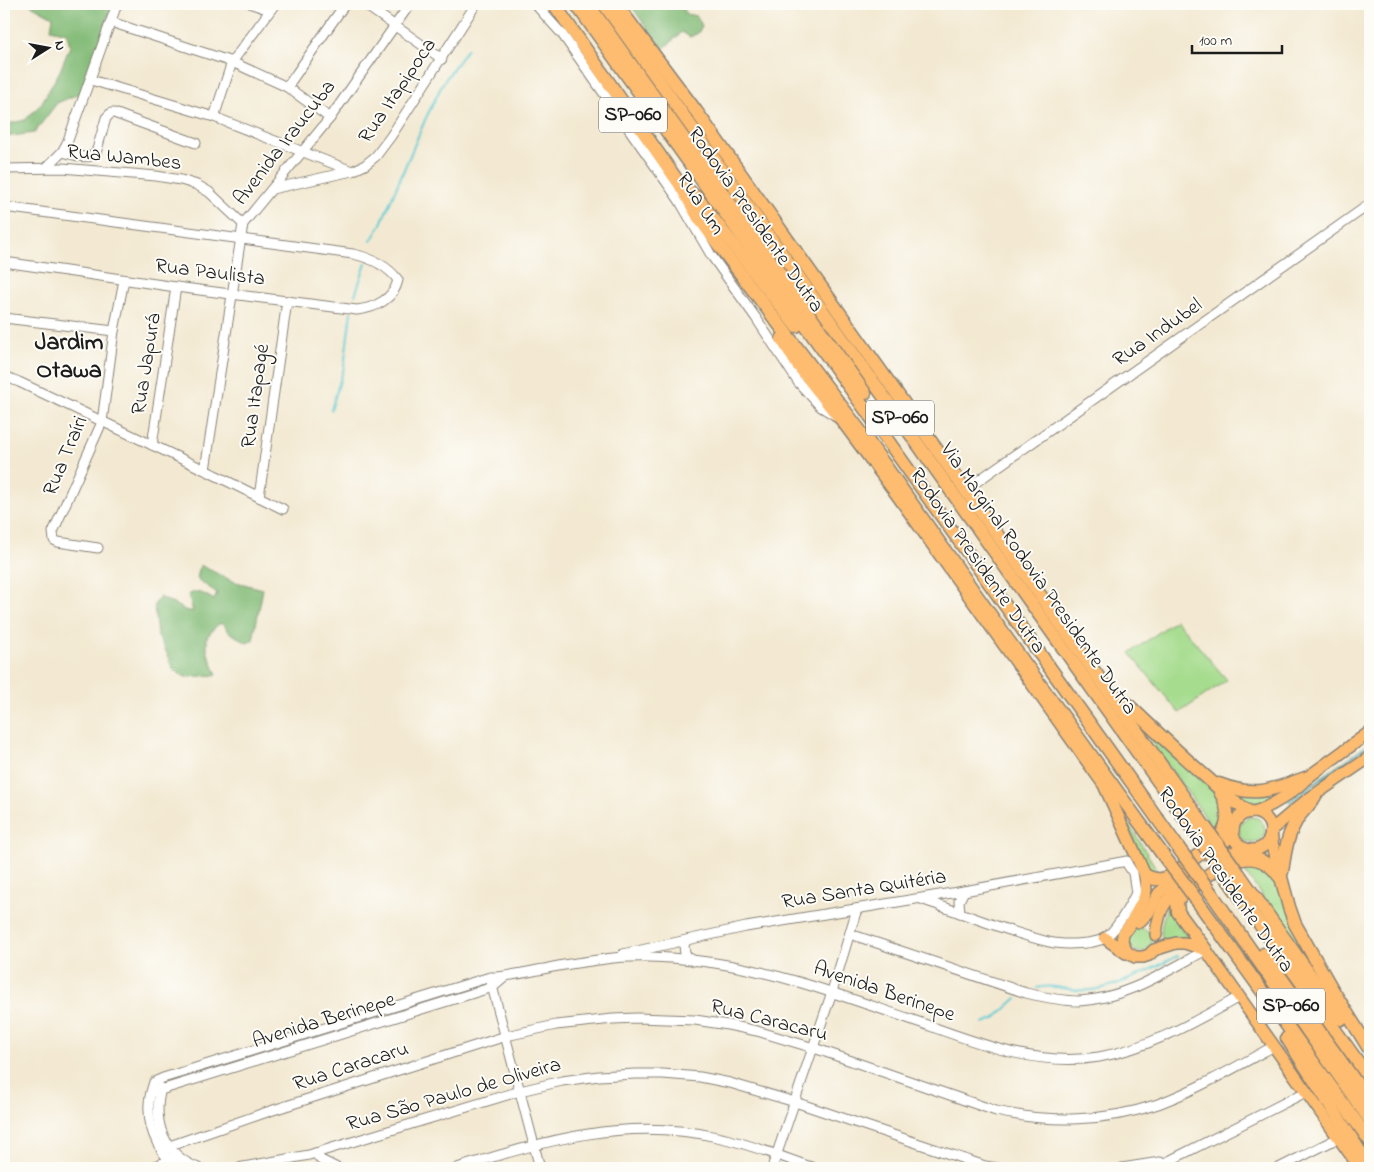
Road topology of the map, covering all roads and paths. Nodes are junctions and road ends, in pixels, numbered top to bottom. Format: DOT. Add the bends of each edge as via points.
graph roads {
  1 [pos="117,4"];
  2 [pos="252,4"];
  3 [pos="345,4"];
  4 [pos="364,4"];
  5 [pos="410,4"];
  6 [pos="476,4"];
  7 [pos="535,4"];
  8 [pos="554,4"];
  9 [pos="576,4"];
  10 [pos="588,4"];
  11 [pos="604,4"];
  12 [pos="616,4"];
  13 [pos="272,7"];
  14 [pos="111,22"];
  15 [pos="395,26"];
  16 [pos="442,59"];
  17 [pos="232,62"];
  18 [pos="91,80"];
  19 [pos="287,87"];
  20 [pos="214,117"];
  21 [pos="330,118"];
  22 [pos="196,142"];
  23 [pos="304,151"];
  24 [pos="62,152"];
  25 [pos="47,168"];
  26 [pos="5,170"];
  27 [pos="352,171"];
  28 [pos="679,183"];
  29 [pos="4,184"];
  30 [pos="272,188"];
  31 [pos="1370,204"];
  32 [pos="4,207"];
  33 [pos="243,224"];
  34 [pos="240,238"];
  35 [pos="4,262"];
  36 [pos="744,278"];
  37 [pos="124,280"];
  38 [pos="176,287"];
  39 [pos="233,293"];
  40 [pos="287,301"];
  41 [pos="4,318"];
  42 [pos="114,331"];
  43 [pos="4,376"];
  44 [pos="857,398"];
  45 [pos="839,417"];
  46 [pos="102,422"];
  47 [pos="152,445"];
  48 [pos="205,470"];
  49 [pos="965,490"];
  50 [pos="259,497"];
  51 [pos="283,509"];
  52 [pos="98,548"];
  53 [pos="1093,669"];
  54 [pos="1370,732"];
  55 [pos="1370,757"];
  56 [pos="1308,777"];
  57 [pos="1212,782"];
  58 [pos="1315,796"];
  59 [pos="1252,812"];
  60 [pos="1200,830"];
  61 [pos="1233,830"];
  62 [pos="1271,832"];
  63 [pos="1180,843"];
  64 [pos="1246,849"];
  65 [pos="1145,875"];
  66 [pos="1234,878"];
  67 [pos="1282,880"];
  68 [pos="964,891"];
  69 [pos="1214,891"];
  70 [pos="921,899"];
  71 [pos="857,910"];
  72 [pos="960,913"];
  73 [pos="1134,924"];
  74 [pos="850,934"];
  75 [pos="1156,934"];
  76 [pos="1105,938"];
  77 [pos="687,940"];
  78 [pos="1154,950"];
  79 [pos="1206,950"];
  80 [pos="1129,954"];
  81 [pos="608,958"];
  82 [pos="694,961"];
  83 [pos="1252,975"];
  84 [pos="491,982"];
  85 [pos="832,992"];
  86 [pos="1239,997"];
  87 [pos="506,1036"];
  88 [pos="1274,1046"];
  89 [pos="814,1048"];
  90 [pos="1370,1050"];
  91 [pos="1370,1060"];
  92 [pos="163,1078"];
  93 [pos="1370,1079"];
  94 [pos="520,1091"];
  95 [pos="155,1092"];
  96 [pos="1306,1092"];
  97 [pos="795,1102"];
  98 [pos="1370,1102"];
  99 [pos="1370,1120"];
  100 [pos="1338,1138"];
  101 [pos="1370,1141"];
  102 [pos="534,1144"];
  103 [pos="165,1147"];
  104 [pos="315,1153"];
  105 [pos="777,1155"];
  106 [pos="174,1160"];
  107 [pos="1168,1161"];
  108 [pos="1370,1167"];
  109 [pos="147,1168"];
  110 [pos="180,1168"];
  111 [pos="198,1168"];
  112 [pos="238,1168"];
  113 [pos="336,1168"];
  114 [pos="457,1168"];
  115 [pos="540,1168"];
  116 [pos="772,1168"];
  117 [pos="814,1168"];
  118 [pos="997,1168"];
  119 [pos="1122,1168"];
  120 [pos="1155,1168"];
  121 [pos="1279,1168"];
  122 [pos="1360,1168"];
  1 -- 14 [label="street"];
  2 -- 13 [label="street"];
  3 -- 19 [label="street"];
  4 -- 15 [label="street"];
  5 -- 15 [label="street, Avenida Iraucuba"];
  6 -- 16 [label="street, Rua Itapipoca"];
  7 -- 45 [label="street, Rua Um" via="562,34 678,200 711,255 798,382 820,407"];
  8 -- 28 [label="highway, Rodovia Presidente Dutra / SP-060"];
  9 -- 44 [label="highway, Rodovia Presidente Dutra / SP-060"];
  10 -- 63 [label="highway, Rodovia Presidente Dutra / SP-060"];
  11 -- 60 [label="highway, Via Marginal Rodovia Presidente Dutra / SP-060"];
  12 -- 49 [label="highway" via="696,111"];
  13 -- 17 [label="street"];
  14 -- 17 [label="street"];
  14 -- 18 [label="street"];
  15 -- 16 [label="street"];
  15 -- 21 [label="street, Avenida Iraucuba"];
  16 -- 27 [label="street, Rua Itapipoca" via="376,156"];
  17 -- 19 [label="street"];
  17 -- 20 [label="street"];
  18 -- 20 [label="street"];
  18 -- 24 [label="street"];
  19 -- 21 [label="street"];
  20 -- 23 [label="street"];
  21 -- 23 [label="street, Avenida Iraucuba"];
  22 -- 24 [label="street" via="114,113 106,118 94,156 87,158"];
  23 -- 27 [label="street"];
  23 -- 30 [label="street, Avenida Iraucuba"];
  24 -- 25 [label="street"];
  25 -- 26 [label="street, Rua Wambes"];
  25 -- 33 [label="street, Rua Wambes" via="181,180 209,192"];
  26 -- 29 [label="street"];
  27 -- 30 [label="street, Rua Itapipoca"];
  28 -- 36 [label="highway, Rodovia Presidente Dutra / SP-060" via="699,218"];
  28 -- 44 [label="highway" via="698,199 832,371"];
  30 -- 33 [label="street, Avenida Iraucuba"];
  31 -- 49 [label="street, Rua Indubel"];
  32 -- 34 [label="street"];
  33 -- 34 [label="street, Avenida Iraucuba"];
  34 -- 39 [label="street, Avenida Iraucuba"];
  34 -- 40 [label="street, Rua Paulista" via="369,258 393,272 398,280 389,296 369,309 350,310"];
  35 -- 37 [label="street, Rua Paulista"];
  36 -- 45 [label="highway" via="797,364"];
  36 -- 83 [label="highway, Rodovia Presidente Dutra / SP-060, bridge" via="867,440"];
  37 -- 38 [label="street, Rua Paulista"];
  37 -- 42 [label="street, Rua Traíri"];
  38 -- 39 [label="street, Rua Paulista"];
  38 -- 47 [label="street, Rua Japurá"];
  39 -- 40 [label="street, Rua Paulista"];
  39 -- 48 [label="street, Avenida Iraucuba"];
  40 -- 50 [label="street, Rua Itapagé"];
  41 -- 42 [label="street"];
  42 -- 46 [label="street, Rua Traíri"];
  43 -- 46 [label="street"];
  44 -- 63 [label="highway, Rodovia Presidente Dutra / SP-060"];
  45 -- 65 [label="main road" via="1098,777"];
  46 -- 47 [label="street"];
  46 -- 52 [label="street, Rua Traíri" via="53,536 58,542"];
  47 -- 48 [label="street"];
  48 -- 50 [label="street"];
  49 -- 53 [label="highway"];
  50 -- 51 [label="street"];
  53 -- 57 [label="highway"];
  53 -- 60 [label="highway"];
  54 -- 56 [label="main road"];
  55 -- 58 [label="main road"];
  56 -- 57 [label="highway" via="1261,792"];
  56 -- 59 [label="main road" via="1266,808"];
  57 -- 59 [label="highway"];
  57 -- 65 [label="highway" via="1226,804 1227,816 1222,832 1172,875 1151,879"];
  58 -- 62 [label="main road" via="1296,808"];
  58 -- 67 [label="highway" via="1289,836 1284,851"];
  59 -- 61 [label="main road" via="1239,816"];
  59 -- 62 [label="main road" via="1267,819"];
  60 -- 66 [label="highway, bridge"];
  61 -- 64 [label="main road" via="1238,844"];
  61 -- 73 [label="main road" via="1229,838 1159,893 1148,913"];
  62 -- 64 [label="main road" via="1261,848"];
  62 -- 67 [label="highway"];
  63 -- 69 [label="highway, Rodovia Presidente Dutra / SP-060"];
  64 -- 75 [label="main road" via="1231,853 1168,898 1158,918"];
  65 -- 73 [label="main road" via="1146,890"];
  66 -- 91 [label="highway"];
  66 -- 93 [label="highway, SP-060"];
  67 -- 79 [label="highway" via="1267,863 1252,858 1241,859 1225,865 1178,899 1178,912"];
  67 -- 90 [label="highway" via="1295,924"];
  68 -- 70 [label="street, Rua Santa Quitéria"];
  68 -- 72 [label="street" via="959,901"];
  68 -- 76 [label="street, Rua Santa Quitéria" via="1126,862 1136,893"];
  69 -- 98 [label="highway, Rodovia Presidente Dutra / SP-060"];
  69 -- 99 [label="highway, Rodovia Presidente Dutra / SP-060"];
  70 -- 71 [label="street, Rua Santa Quitéria"];
  70 -- 72 [label="street"];
  71 -- 74 [label="street"];
  71 -- 77 [label="street, Rua Santa Quitéria" via="746,927"];
  72 -- 76 [label="street" via="1051,943 1074,944"];
  73 -- 75 [label="main road" via="1151,926"];
  73 -- 80 [label="main road" via="1125,931 1122,939"];
  74 -- 79 [label="street" via="1026,993 1078,1001 1121,993"];
  74 -- 85 [label="street"];
  75 -- 78 [label="main road"];
  76 -- 80 [label="main road"];
  77 -- 81 [label="street, Rua Santa Quitéria"];
  77 -- 82 [label="street" via="685,955"];
  78 -- 79 [label="main road" via="1176,942"];
  78 -- 80 [label="main road" via="1142,957"];
  79 -- 86 [label="main road"];
  81 -- 82 [label="street, Avenida Berinepe"];
  81 -- 84 [label="street, Avenida Berinepe" via="546,968"];
  82 -- 85 [label="street, Avenida Berinepe" via="749,969"];
  83 -- 101 [label="highway, Rodovia Presidente Dutra / SP-060"];
  83 -- 108 [label="highway" via="1271,1012"];
  84 -- 87 [label="street"];
  84 -- 92 [label="street, Avenida Berinepe"];
  84 -- 95 [label="street, Avenida Berinepe"];
  85 -- 86 [label="street, Avenida Berinepe" via="1010,1053 1057,1059 1098,1057 1142,1045 1168,1036"];
  85 -- 89 [label="street"];
  86 -- 88 [label="main road"];
  87 -- 89 [label="street, Rua Caracaru" via="576,1022 637,1018 695,1020 728,1025"];
  87 -- 94 [label="street"];
  87 -- 103 [label="street, Rua Caracaru"];
  88 -- 89 [label="street, Rua Caracaru" via="1156,1104 1100,1117 1074,1119 996,1111"];
  88 -- 96 [label="main road"];
  89 -- 97 [label="street"];
  92 -- 95 [label="street"];
  92 -- 95 [label="street, Avenida Berinepe" via="154,1082"];
  94 -- 97 [label="street, Rua São Paulo de Oliveira" via="599,1076 663,1074 730,1083"];
  94 -- 102 [label="street"];
  94 -- 104 [label="street, Rua São Paulo de Oliveira"];
  95 -- 103 [label="street"];
  96 -- 100 [label="main road"];
  96 -- 107 [label="street"];
  97 -- 105 [label="street"];
  97 -- 118 [label="street, Rua São Paulo de Oliveira"];
  100 -- 121 [label="street"];
  100 -- 122 [label="main road"];
  102 -- 105 [label="street" via="608,1131 660,1130 716,1137"];
  102 -- 114 [label="street"];
  102 -- 115 [label="street"];
  103 -- 106 [label="street"];
  104 -- 112 [label="street, Rua São Paulo de Oliveira"];
  104 -- 113 [label="street"];
  105 -- 116 [label="street"];
  105 -- 117 [label="street"];
  106 -- 109 [label="street"];
  106 -- 110 [label="street"];
  106 -- 111 [label="street"];
  107 -- 119 [label="street"];
  107 -- 120 [label="street"];
}
